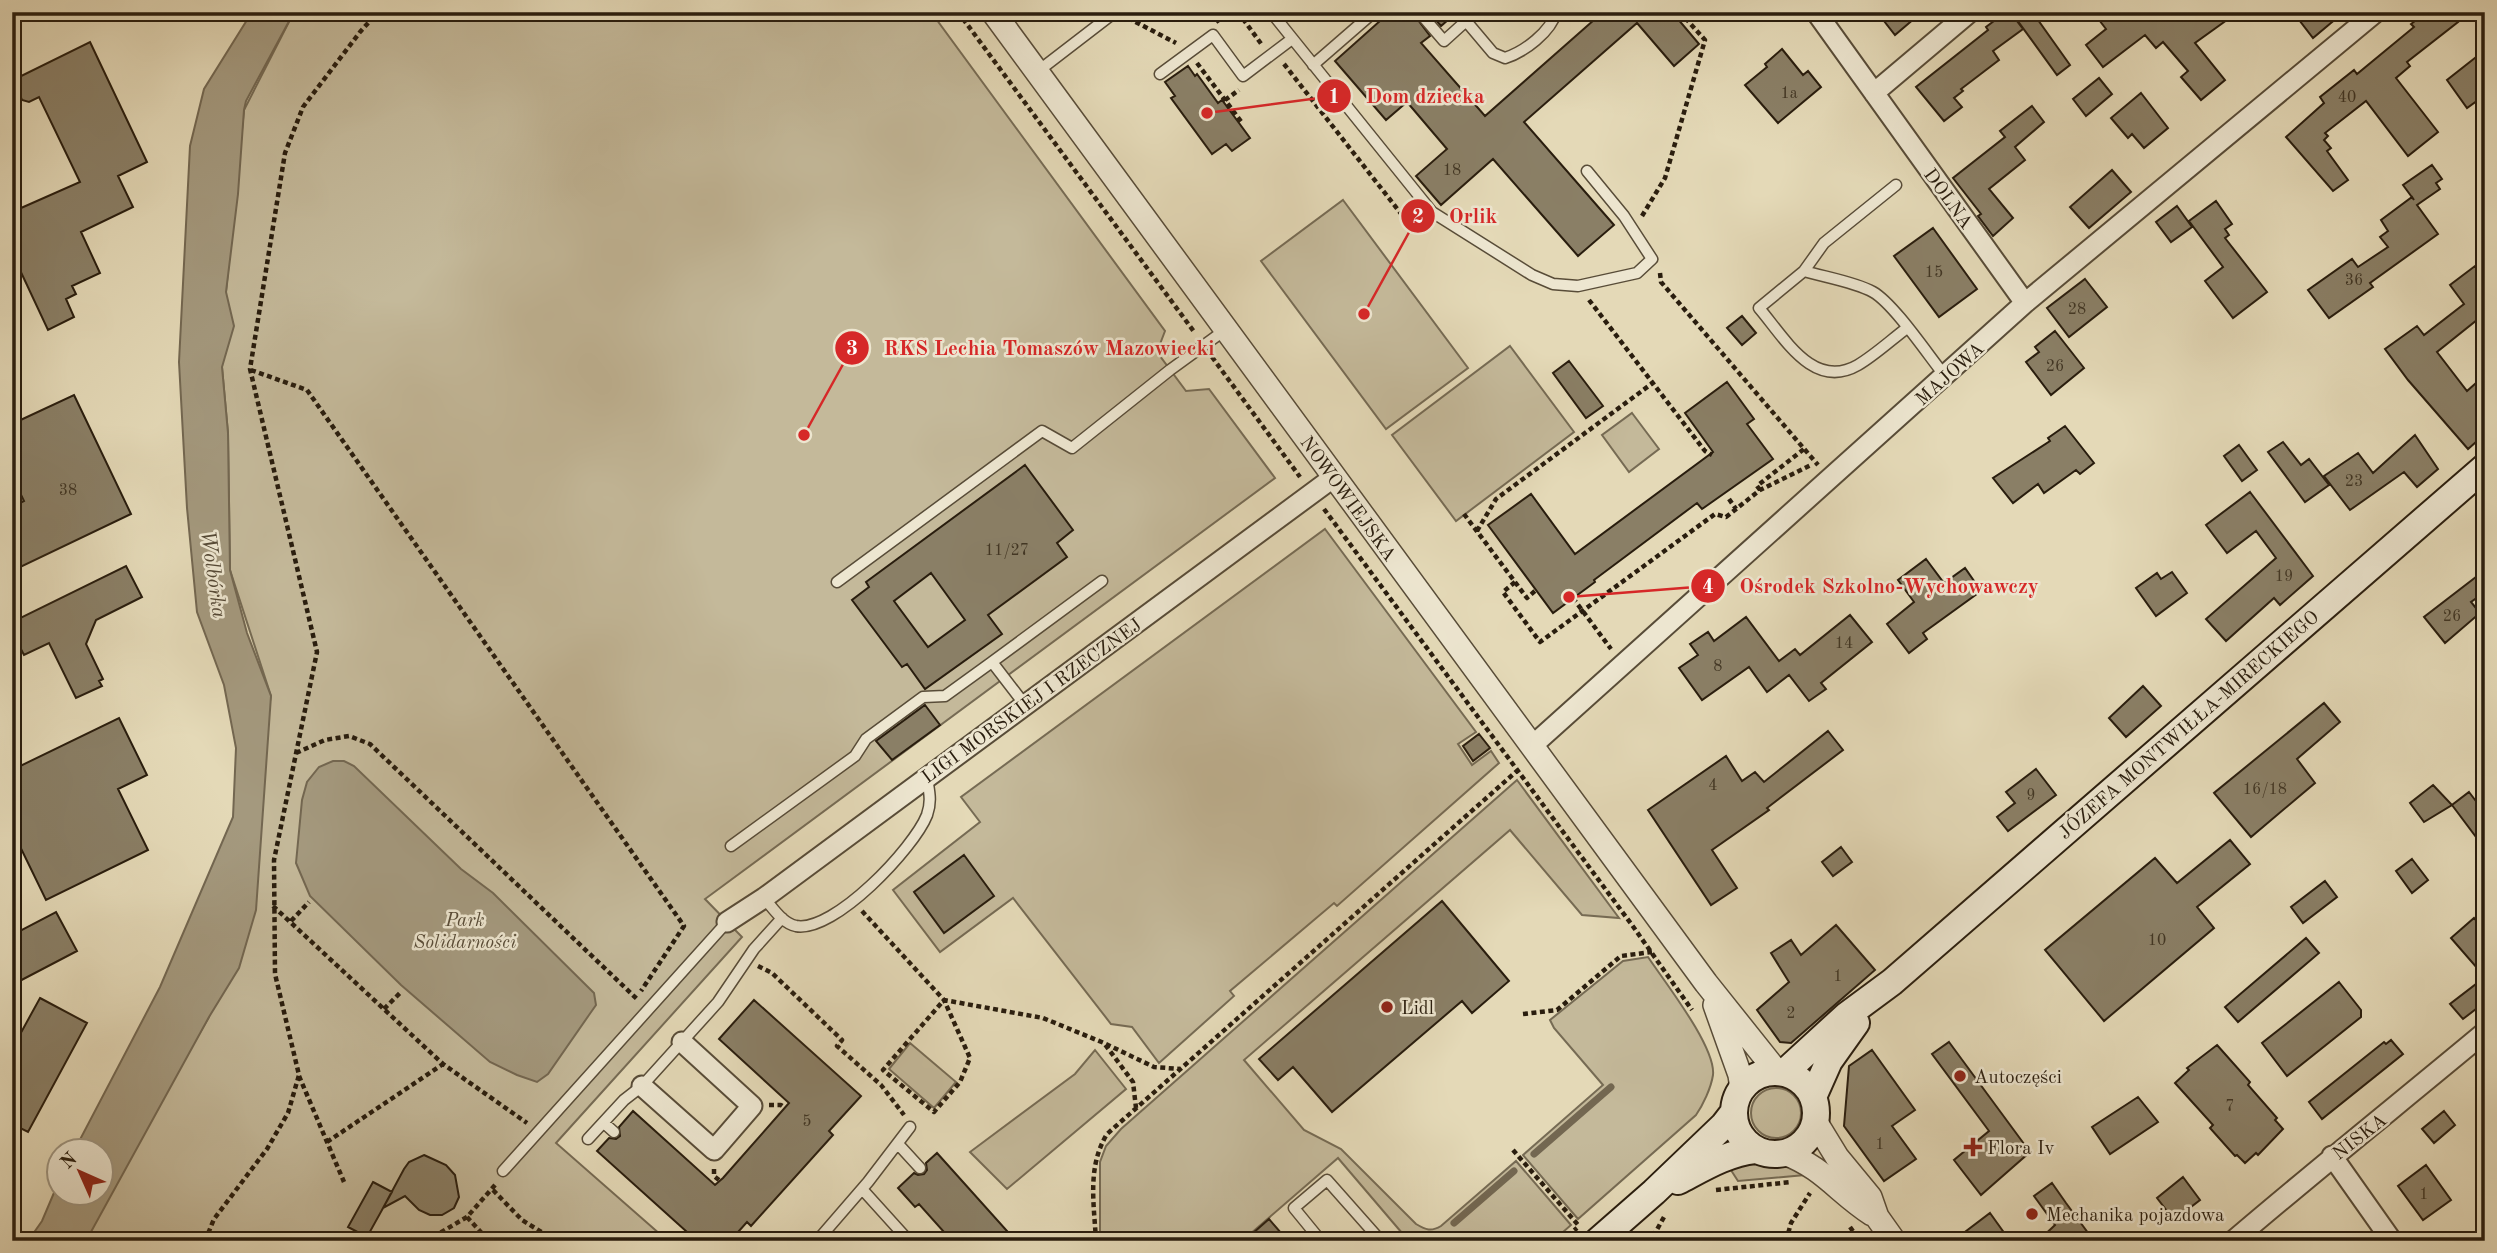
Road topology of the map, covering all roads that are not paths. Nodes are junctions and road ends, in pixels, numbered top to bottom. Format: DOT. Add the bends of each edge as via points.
graph roads {
  1 [pos="993,12"];
  2 [pos="1115,12"];
  3 [pos="1271,12"];
  4 [pos="1374,12"];
  5 [pos="1419,12"];
  6 [pos="1476,12"];
  7 [pos="1556,12"];
  8 [pos="1816,12"];
  9 [pos="1970,12"];
  10 [pos="2376,12"];
  11 [pos="1466,21"];
  12 [pos="1293,39"];
  13 [pos="1314,65"];
  14 [pos="1037,73"];
  15 [pos="1160,74"];
  16 [pos="1874,93"];
  17 [pos="1587,171"];
  18 [pos="1896,185"];
  19 [pos="1804,271"];
  20 [pos="2025,303"];
  21 [pos="1907,328"];
  22 [pos="1225,330"];
  23 [pos="1946,376"];
  24 [pos="2485,467"];
  25 [pos="1334,477"];
  26 [pos="1102,581"];
  27 [pos="837,582"];
  28 [pos="992,663"];
  29 [pos="1025,705"];
  30 [pos="1532,746"];
  31 [pos="927,778"];
  32 [pos="731,846"];
  33 [pos="764,898"];
  34 [pos="782,918"];
  35 [pos="727,922"];
  36 [pos="1892,982"];
  37 [pos="1706,983"];
  38 [pos="2485,1032"];
  39 [pos="682,1042"];
  40 [pos="1781,1072"];
  41 [pos="642,1086"];
  42 [pos="1738,1100"];
  43 [pos="1814,1109"];
  44 [pos="604,1123"];
  45 [pos="910,1127"];
  46 [pos="614,1132"];
  47 [pos="588,1139"];
  48 [pos="898,1144"];
  49 [pos="1755,1150"];
  50 [pos="1784,1153"];
  51 [pos="2332,1156"];
  52 [pos="920,1168"];
  53 [pos="503,1171"];
  54 [pos="862,1189"];
  55 [pos="1654,1192"];
  56 [pos="1877,1217"];
  57 [pos="826,1231"];
  58 [pos="817,1241"];
  59 [pos="834,1241"];
  60 [pos="909,1241"];
  61 [pos="1321,1241"];
  62 [pos="1381,1241"];
  63 [pos="1598,1241"];
  64 [pos="1894,1241"];
  65 [pos="2233,1241"];
  66 [pos="2392,1241"];
  1 -- 14 [label="street, NOWOWIEJSKA"];
  2 -- 14 [label="lane"];
  3 -- 12 [label="lane"];
  4 -- 13 [label="lane"];
  5 -- 11 [label="lane" via="1444,41"];
  6 -- 11 [label="lane"];
  7 -- 11 [label="lane" via="1551,25 1518,54 1505,58 1493,53"];
  8 -- 16 [label="street, DOLNA"];
  9 -- 16 [label="street"];
  10 -- 20 [label="street, MAJOWA"];
  12 -- 13 [label="lane"];
  12 -- 15 [label="lane" via="1243,76 1213,35"];
  13 -- 17 [label="lane" via="1432,212 1552,284 1578,286 1637,273 1652,259"];
  14 -- 22 [label="street, NOWOWIEJSKA"];
  16 -- 20 [label="street, DOLNA"];
  18 -- 19 [label="lane" via="1824,243"];
  19 -- 21 [label="lane" via="1871,291"];
  19 -- 21 [label="lane" via="1759,308 1816,369 1838,372 1857,366"];
  20 -- 23 [label="street, MAJOWA"];
  21 -- 23 [label="lane"];
  22 -- 25 [label="street, NOWOWIEJSKA"];
  22 -- 27 [label="lane" via="1072,447 1042,431"];
  23 -- 30 [label="street, MAJOWA"];
  24 -- 36 [label="main road, JÓZEFA MONTWIŁŁA-MIRECKIEGO"];
  25 -- 29 [label="street, LIGI MORSKIEJ I RZECZNEJ"];
  25 -- 30 [label="street, NOWOWIEJSKA"];
  26 -- 28 [label="lane"];
  28 -- 29 [label="lane"];
  28 -- 32 [label="lane" via="945,696 923,697 866,739 855,756"];
  29 -- 31 [label="street, LIGI MORSKIEJ I RZECZNEJ"];
  30 -- 37 [label="street, NOWOWIEJSKA"];
  31 -- 33 [label="street, LIGI MORSKIEJ I RZECZNEJ"];
  31 -- 34 [label="lane" via="931,800 905,851 823,921 807,927"];
  33 -- 34 [label="lane"];
  33 -- 35 [label="street, LIGI MORSKIEJ I RZECZNEJ"];
  34 -- 39 [label="lane"];
  35 -- 53 [label="lane"];
  36 -- 40 [label="main road, JÓZEFA MONTWIŁŁA-MIRECKIEGO"];
  36 -- 43 [label="main road, JÓZEFA MONTWIŁŁA-MIRECKIEGO" via="1829,1061"];
  37 -- 40 [label="street, NOWOWIEJSKA"];
  37 -- 42 [label="street, NOWOWIEJSKA" via="1736,1063"];
  38 -- 51 [label="street, NISKA"];
  39 -- 41 [label="lane"];
  39 -- 41 [label="street" via="752,1106 714,1150"];
  40 -- 42 [label="main road" via="1760,1075"];
  40 -- 43 [label="main road" via="1803,1083"];
  41 -- 44 [label="lane"];
  42 -- 49 [label="main road" via="1739,1133"];
  42 -- 55 [label="main road" via="1724,1125"];
  43 -- 50 [label="main road" via="1808,1138"];
  43 -- 56 [label="street" via="1837,1157 1870,1197"];
  44 -- 46 [label="lane"];
  44 -- 47 [label="lane"];
  45 -- 48 [label="lane"];
  48 -- 52 [label="lane"];
  48 -- 54 [label="lane"];
  49 -- 50 [label="main road"];
  49 -- 55 [label="main road" via="1718,1160"];
  50 -- 56 [label="street" via="1823,1173"];
  51 -- 65 [label="street, NISKA"];
  51 -- 66 [label="street"];
  54 -- 57 [label="lane"];
  54 -- 60 [label="lane"];
  55 -- 63 [label="main road"];
  56 -- 64 [label="street"];
  57 -- 58 [label="lane"];
  57 -- 59 [label="lane"];
  61 -- 62 [label="lane" via="1294,1208 1327,1180"];
}
